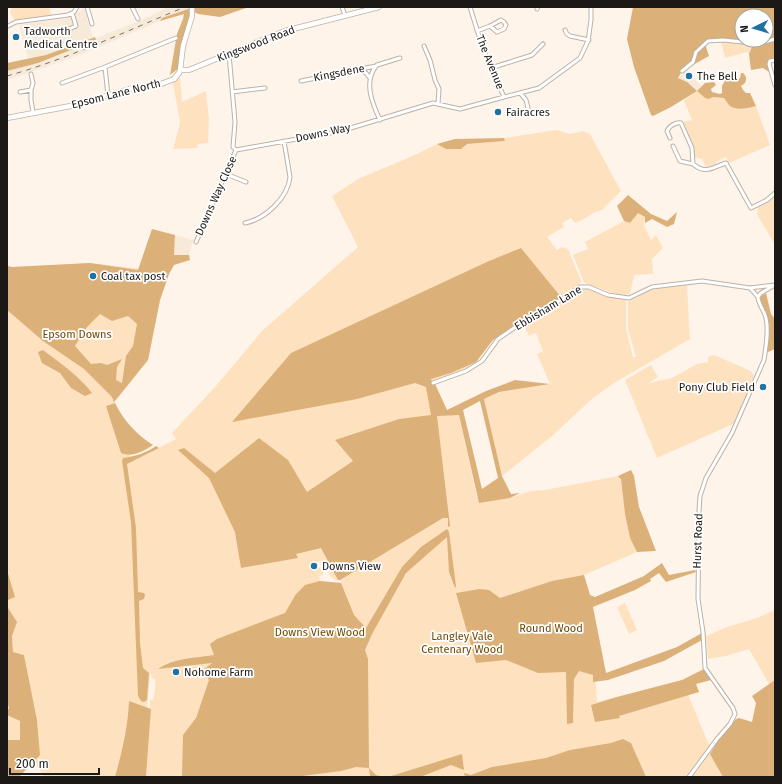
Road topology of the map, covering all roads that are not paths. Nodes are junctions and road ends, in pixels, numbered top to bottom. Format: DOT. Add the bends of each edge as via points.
graph roads {
  1 [pos="77,7"];
  2 [pos="87,7"];
  3 [pos="132,7"];
  4 [pos="192,7"];
  5 [pos="342,7"];
  6 [pos="379,7"];
  7 [pos="470,7"];
  8 [pos="591,7"];
  9 [pos="72,13"];
  10 [pos="345,15"];
  11 [pos="138,19"];
  12 [pos="92,24"];
  13 [pos="490,26"];
  14 [pos="7,27"];
  15 [pos="67,30"];
  16 [pos="565,30"];
  17 [pos="477,31"];
  18 [pos="176,38"];
  19 [pos="775,39"];
  20 [pos="589,40"];
  21 [pos="543,44"];
  22 [pos="424,46"];
  23 [pos="229,53"];
  24 [pos="400,58"];
  25 [pos="775,60"];
  26 [pos="377,65"];
  27 [pos="105,67"];
  28 [pos="491,68"];
  29 [pos="360,69"];
  30 [pos="180,70"];
  31 [pos="682,71"];
  32 [pos="31,74"];
  33 [pos="370,78"];
  34 [pos="301,81"];
  35 [pos="62,83"];
  36 [pos="775,85"];
  37 [pos="265,88"];
  38 [pos="31,90"];
  39 [pos="20,92"];
  40 [pos="232,92"];
  41 [pos="520,93"];
  42 [pos="108,96"];
  43 [pos="504,97"];
  44 [pos="438,104"];
  45 [pos="33,112"];
  46 [pos="529,112"];
  47 [pos="7,118"];
  48 [pos="380,120"];
  49 [pos="670,138"];
  50 [pos="284,142"];
  51 [pos="673,146"];
  52 [pos="236,150"];
  53 [pos="693,164"];
  54 [pos="226,174"];
  55 [pos="246,182"];
  56 [pos="775,193"];
  57 [pos="245,223"];
  58 [pos="196,242"];
  59 [pos="775,285"];
  60 [pos="750,288"];
  61 [pos="757,288"];
  62 [pos="761,293"];
  63 [pos="758,297"];
  64 [pos="433,384"];
  65 [pos="689,777"];
  1 -- 9 [label="street"];
  2 -- 12 [label="street"];
  3 -- 11 [label="street"];
  4 -- 30 [label="main road"];
  5 -- 10 [label="street"];
  6 -- 10 [label="main road, Kingswood Road"];
  7 -- 17 [label="street, The Avenue"];
  8 -- 20 [label="street, The Avenue"];
  9 -- 14 [label="street" via="16,22"];
  9 -- 15 [label="street" via="76,26"];
  10 -- 23 [label="main road, Kingswood Road" via="285,31"];
  13 -- 13 [label="street" via="501,20 506,25 497,32"];
  13 -- 17 [label="street"];
  16 -- 20 [label="street" via="570,36"];
  17 -- 28 [label="street, The Avenue"];
  18 -- 27 [label="street"];
  19 -- 31 [label="street" via="761,43 724,40 708,42 696,52 693,62"];
  20 -- 41 [label="street, The Avenue" via="580,58 539,88"];
  21 -- 28 [label="street" via="532,55"];
  22 -- 44 [label="street" via="439,89"];
  23 -- 30 [label="main road, Kingswood Road" via="189,70"];
  23 -- 40 [label="street"];
  24 -- 26 [label="street, Kingsdene"];
  25 -- 36 [label="street" via="769,64"];
  26 -- 29 [label="street, Kingsdene"];
  26 -- 33 [label="street"];
  27 -- 35 [label="street"];
  27 -- 42 [label="street"];
  28 -- 43 [label="street, The Avenue"];
  29 -- 33 [label="street"];
  29 -- 34 [label="street, Kingsdene"];
  30 -- 42 [label="main road, Epsom Lane North" via="174,79 161,84 132,88"];
  32 -- 38 [label="street"];
  33 -- 48 [label="street" via="372,100"];
  37 -- 40 [label="street"];
  38 -- 39 [label="street"];
  38 -- 45 [label="street"];
  40 -- 52 [label="street"];
  41 -- 43 [label="street, The Avenue"];
  41 -- 46 [label="street" via="526,100"];
  42 -- 45 [label="main road, Epsom Lane North" via="76,105"];
  43 -- 44 [label="street, Downs Way" via="460,109"];
  44 -- 48 [label="street, Downs Way"];
  45 -- 47 [label="main road, Epsom Lane North"];
  48 -- 50 [label="street, Downs Way" via="341,131"];
  49 -- 53 [label="street" via="668,130 671,126 681,123 692,148"];
  50 -- 52 [label="street, Downs Way"];
  50 -- 57 [label="street" via="290,177 285,193 271,209"];
  51 -- 53 [label="street" via="680,161"];
  52 -- 54 [label="street, Downs Way Close"];
  53 -- 56 [label="street" via="700,169 708,170 727,163 751,208"];
  54 -- 55 [label="street"];
  54 -- 58 [label="street, Downs Way Close"];
  59 -- 61 [label="street, Ebbisham Lane"];
  59 -- 62 [label="street, Ebbisham Lane"];
  60 -- 61 [label="street, Ebbisham Lane"];
  60 -- 63 [label="street"];
  60 -- 64 [label="street, Ebbisham Lane" via="702,281 652,287 629,298 608,295 589,286 580,287 498,339 482,361 466,371"];
  61 -- 62 [label="street"];
  62 -- 63 [label="street, Ebbisham Lane"];
  63 -- 65 [label="street, Hurst Road" via="766,319 764,360 732,433 706,478 700,496 699,511 698,599 705,668 735,714"];
}
